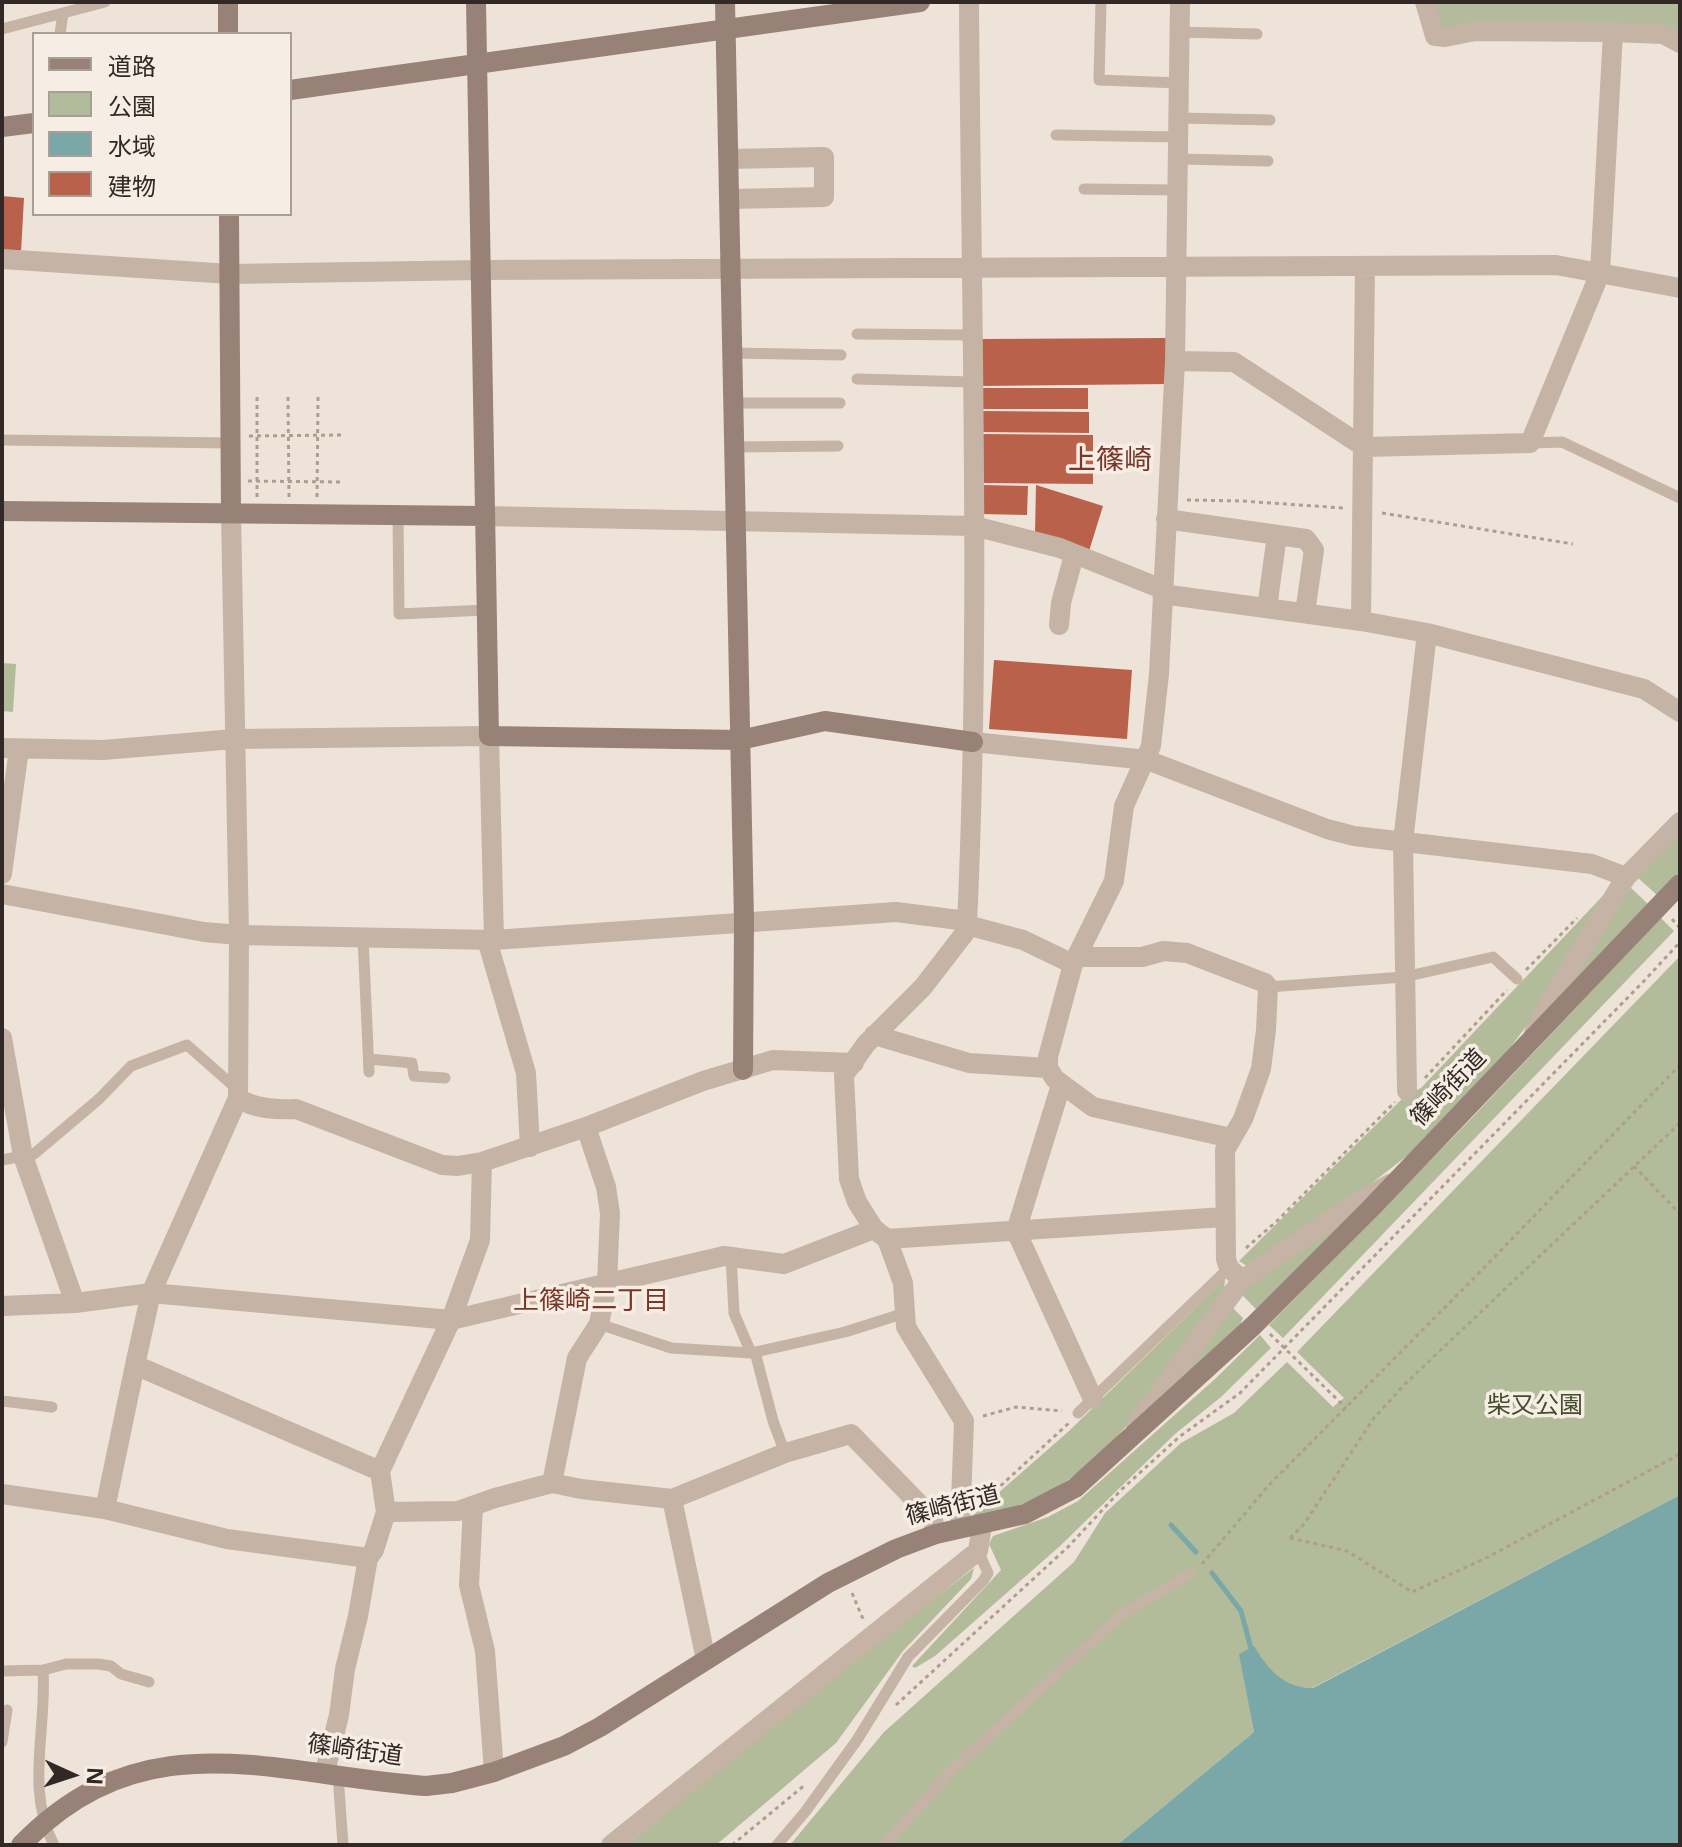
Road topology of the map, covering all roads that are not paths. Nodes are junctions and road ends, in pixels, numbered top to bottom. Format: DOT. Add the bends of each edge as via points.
graph roads {
  1 [pos="105,2"];
  2 [pos="228,2"];
  3 [pos="476,2"];
  4 [pos="725,2"];
  5 [pos="920,2"];
  6 [pos="969,2"];
  7 [pos="1101,2"];
  8 [pos="1180,2"];
  9 [pos="1425,2"];
  10 [pos="63,13"];
  11 [pos="2,29"];
  12 [pos="725,29"];
  13 [pos="60,32"];
  14 [pos="228,32"];
  15 [pos="1180,32"];
  16 [pos="1613,32"];
  17 [pos="1257,34"];
  18 [pos="1680,43"];
  19 [pos="476,64"];
  20 [pos="1180,83"];
  21 [pos="292,90"];
  22 [pos="1270,120"];
  23 [pos="32,123"];
  24 [pos="2,127"];
  25 [pos="1179,127"];
  26 [pos="1056,135"];
  27 [pos="729,159"];
  28 [pos="1179,159"];
  29 [pos="1268,161"];
  30 [pos="1084,189"];
  31 [pos="1179,190"];
  32 [pos="730,199"];
  33 [pos="229,216"];
  34 [pos="2,259"];
  35 [pos="1178,266"];
  36 [pos="1365,267"];
  37 [pos="732,269"];
  38 [pos="971,269"];
  39 [pos="480,270"];
  40 [pos="1600,273"];
  41 [pos="230,274"];
  42 [pos="1680,288"];
  43 [pos="857,334"];
  44 [pos="972,335"];
  45 [pos="733,353"];
  46 [pos="841,355"];
  47 [pos="1175,361"];
  48 [pos="857,379"];
  49 [pos="972,382"];
  50 [pos="734,403"];
  51 [pos="840,403"];
  52 [pos="2,440"];
  53 [pos="238,440"];
  54 [pos="1530,443"];
  55 [pos="838,446"];
  56 [pos="735,447"];
  57 [pos="1364,447"];
  58 [pos="1680,498"];
  59 [pos="2,511"];
  60 [pos="231,513"];
  61 [pos="398,515"];
  62 [pos="484,516"];
  63 [pos="1166,519"];
  64 [pos="737,520"];
  65 [pos="974,526"];
  66 [pos="1277,535"];
  67 [pos="1074,555"];
  68 [pos="1162,592"];
  69 [pos="1267,608"];
  70 [pos="486,610"];
  71 [pos="1305,613"];
  72 [pos="1361,621"];
  73 [pos="1059,625"];
  74 [pos="1427,633"];
  75 [pos="1680,712"];
  76 [pos="489,736"];
  77 [pos="234,739"];
  78 [pos="740,740"];
  79 [pos="973,742"];
  80 [pos="11,748"];
  81 [pos="1147,760"];
  82 [pos="1680,822"];
  83 [pos="1403,842"];
  84 [pos="2,874"];
  85 [pos="1626,877"];
  86 [pos="1680,884"];
  87 [pos="2,894"];
  88 [pos="744,921"];
  89 [pos="967,923"];
  90 [pos="239,935"];
  91 [pos="363,937"];
  92 [pos="490,940"];
  93 [pos="1074,960"];
  94 [pos="1404,977"];
  95 [pos="1517,979"];
  96 [pos="1268,987"];
  97 [pos="874,1035"];
  98 [pos="2,1038"];
  99 [pos="1531,1041"];
  100 [pos="854,1063"];
  101 [pos="1048,1068"];
  102 [pos="743,1070"];
  103 [pos="445,1078"];
  104 [pos="1061,1085"];
  105 [pos="1407,1091"];
  106 [pos="238,1094"];
  107 [pos="586,1127"];
  108 [pos="1231,1138"];
  109 [pos="530,1147"];
  110 [pos="23,1156"];
  111 [pos="2,1160"];
  112 [pos="482,1162"];
  113 [pos="1393,1182"];
  114 [pos="1224,1217"];
  115 [pos="1016,1231"];
  116 [pos="880,1234"];
  117 [pos="731,1256"];
  118 [pos="1235,1274"];
  119 [pos="607,1284"];
  120 [pos="151,1293"];
  121 [pos="75,1303"];
  122 [pos="2,1306"];
  123 [pos="905,1313"];
  124 [pos="451,1320"];
  125 [pos="599,1324"];
  126 [pos="753,1353"];
  127 [pos="135,1365"];
  128 [pos="2,1401"];
  129 [pos="1085,1406"];
  130 [pos="52,1407"];
  131 [pos="785,1453"];
  132 [pos="1116,1453"];
  133 [pos="380,1471"];
  134 [pos="552,1483"];
  135 [pos="2,1494"];
  136 [pos="672,1499"];
  137 [pos="473,1507"];
  138 [pos="105,1509"];
  139 [pos="386,1512"];
  140 [pos="982,1525"];
  141 [pos="960,1528"];
  142 [pos="936,1534"];
  143 [pos="978,1551"];
  144 [pos="368,1558"];
  145 [pos="1190,1574"];
  146 [pos="706,1660"];
  147 [pos="43,1670"];
  148 [pos="2,1671"];
  149 [pos="149,1682"];
  150 [pos="7,1710"];
  151 [pos="2,1742"];
  152 [pos="494,1772"];
  153 [pos="332,1773"];
  154 [pos="43,1822"];
  155 [pos="21,1845"];
  156 [pos="54,1845"];
  157 [pos="343,1845"];
  158 [pos="611,1845"];
  159 [pos="777,1845"];
  160 [pos="884,1845"];
  1 -- 10 [label="lane"];
  2 -- 14 [label="street"];
  3 -- 19 [label="street"];
  4 -- 12 [label="street"];
  5 -- 12 [label="street"];
  6 -- 38 [label="street"];
  7 -- 20 [label="lane" via="1099,80"];
  8 -- 15 [label="street"];
  9 -- 16 [label="street" via="1435,36 1475,31"];
  10 -- 11 [label="lane"];
  10 -- 13 [label="lane"];
  12 -- 19 [label="street"];
  12 -- 27 [label="street"];
  15 -- 17 [label="lane"];
  15 -- 20 [label="street"];
  16 -- 18 [label="street" via="1663,34"];
  16 -- 40 [label="street"];
  19 -- 21 [label="street"];
  19 -- 39 [label="street"];
  20 -- 25 [label="street"];
  22 -- 25 [label="lane"];
  23 -- 24 [label="street"];
  25 -- 26 [label="lane"];
  25 -- 28 [label="street"];
  27 -- 32 [label="street"];
  27 -- 32 [label="street" via="824,157 824,197"];
  28 -- 29 [label="lane"];
  28 -- 31 [label="street"];
  30 -- 31 [label="lane"];
  31 -- 35 [label="street"];
  32 -- 37 [label="street"];
  33 -- 41 [label="street"];
  34 -- 41 [label="street"];
  35 -- 36 [label="street"];
  35 -- 38 [label="street"];
  35 -- 47 [label="street"];
  36 -- 40 [label="street" via="1556,265"];
  36 -- 57 [label="street"];
  37 -- 38 [label="street"];
  37 -- 39 [label="street"];
  37 -- 45 [label="street"];
  38 -- 44 [label="street"];
  39 -- 41 [label="street"];
  39 -- 62 [label="street"];
  40 -- 42 [label="street"];
  40 -- 54 [label="street"];
  41 -- 53 [label="street"];
  43 -- 44 [label="lane"];
  44 -- 49 [label="street"];
  45 -- 46 [label="lane"];
  45 -- 50 [label="street"];
  47 -- 57 [label="street" via="1234,362"];
  47 -- 63 [label="street"];
  48 -- 49 [label="lane"];
  49 -- 65 [label="street"];
  50 -- 51 [label="lane"];
  50 -- 56 [label="street"];
  52 -- 53 [label="lane"];
  53 -- 60 [label="street"];
  54 -- 57 [label="street"];
  54 -- 58 [label="lane" via="1562,442"];
  55 -- 56 [label="lane"];
  56 -- 64 [label="street"];
  57 -- 72 [label="street"];
  59 -- 60 [label="street"];
  60 -- 61 [label="street"];
  60 -- 77 [label="street"];
  61 -- 62 [label="street"];
  61 -- 70 [label="lane" via="399,614"];
  62 -- 64 [label="street"];
  62 -- 70 [label="street"];
  63 -- 66 [label="street"];
  63 -- 68 [label="street"];
  64 -- 65 [label="street"];
  64 -- 78 [label="street"];
  65 -- 67 [label="street"];
  65 -- 79 [label="street"];
  66 -- 69 [label="street"];
  66 -- 71 [label="street" via="1306,539 1314,550"];
  67 -- 68 [label="street"];
  67 -- 73 [label="street"];
  68 -- 69 [label="street"];
  68 -- 81 [label="street" via="1159,674"];
  69 -- 71 [label="street"];
  70 -- 76 [label="street"];
  71 -- 72 [label="street"];
  72 -- 74 [label="street"];
  74 -- 75 [label="street" via="1644,689"];
  74 -- 83 [label="street"];
  76 -- 77 [label="street"];
  76 -- 78 [label="street"];
  76 -- 92 [label="street"];
  77 -- 80 [label="street" via="103,750"];
  77 -- 90 [label="street"];
  78 -- 79 [label="street" via="825,721"];
  78 -- 88 [label="street"];
  79 -- 81 [label="street"];
  79 -- 89 [label="street"];
  80 -- 84 [label="street"];
  81 -- 83 [label="street" via="1327,829"];
  81 -- 93 [label="street" via="1124,806 1114,881"];
  82 -- 85 [label="street"];
  83 -- 85 [label="street" via="1592,864"];
  83 -- 94 [label="street"];
  85 -- 99 [label="street"];
  86 -- 99 [label="street, 篠崎街道"];
  87 -- 90 [label="street"];
  88 -- 89 [label="street" via="896,912"];
  88 -- 92 [label="street"];
  88 -- 102 [label="street"];
  89 -- 93 [label="street"];
  89 -- 97 [label="street" via="923,987"];
  90 -- 91 [label="street"];
  90 -- 106 [label="street"];
  91 -- 92 [label="street"];
  91 -- 103 [label="lane" via="369,1066 412,1063 414,1076"];
  92 -- 109 [label="street" via="526,1073"];
  93 -- 96 [label="street" via="1187,953"];
  93 -- 101 [label="street"];
  94 -- 95 [label="lane" via="1493,957"];
  94 -- 96 [label="lane"];
  94 -- 105 [label="street"];
  96 -- 108 [label="street" via="1261,1069"];
  97 -- 100 [label="street"];
  97 -- 101 [label="street" via="969,1063"];
  98 -- 110 [label="street"];
  99 -- 113 [label="street, 篠崎街道"];
  100 -- 102 [label="street" via="773,1060"];
  100 -- 116 [label="street" via="844,1075 849,1179 857,1202"];
  101 -- 104 [label="street"];
  102 -- 107 [label="street"];
  104 -- 108 [label="street" via="1093,1107"];
  104 -- 115 [label="street"];
  106 -- 110 [label="lane" via="187,1045 131,1066 34,1154"];
  106 -- 112 [label="street" via="246,1103 296,1109 442,1165"];
  106 -- 120 [label="street"];
  107 -- 109 [label="street"];
  107 -- 119 [label="street" via="610,1213"];
  108 -- 114 [label="street" via="1225,1150"];
  109 -- 112 [label="street"];
  110 -- 111 [label="lane"];
  110 -- 121 [label="street"];
  112 -- 124 [label="street" via="480,1240"];
  113 -- 118 [label="street"];
  113 -- 132 [label="street, 篠崎街道" via="1253,1326"];
  114 -- 115 [label="street"];
  114 -- 118 [label="street" via="1226,1259"];
  115 -- 116 [label="street"];
  115 -- 129 [label="street"];
  116 -- 117 [label="street" via="784,1264"];
  116 -- 123 [label="street" via="903,1283"];
  117 -- 119 [label="street"];
  117 -- 126 [label="lane" via="734,1313"];
  118 -- 129 [label="lane"];
  118 -- 132 [label="street"];
  119 -- 124 [label="street"];
  119 -- 125 [label="street"];
  120 -- 121 [label="street"];
  120 -- 124 [label="street"];
  120 -- 127 [label="street"];
  121 -- 122 [label="street"];
  123 -- 126 [label="lane"];
  123 -- 141 [label="street" via="906,1327 964,1421"];
  124 -- 133 [label="street"];
  125 -- 126 [label="lane" via="671,1348"];
  125 -- 134 [label="street" via="577,1358"];
  126 -- 131 [label="lane"];
  127 -- 133 [label="street"];
  127 -- 138 [label="street"];
  128 -- 130 [label="lane"];
  131 -- 136 [label="street"];
  131 -- 142 [label="street" via="851,1434 925,1510"];
  132 -- 140 [label="street, 篠崎街道" via="1053,1502"];
  133 -- 139 [label="street"];
  134 -- 136 [label="street"];
  134 -- 137 [label="street"];
  135 -- 138 [label="street"];
  136 -- 146 [label="street"];
  137 -- 139 [label="street"];
  137 -- 152 [label="street" via="469,1585 485,1651"];
  138 -- 144 [label="street" via="227,1539"];
  139 -- 144 [label="street"];
  140 -- 141 [label="street, 篠崎街道"];
  140 -- 143 [label="street"];
  141 -- 142 [label="street, 篠崎街道"];
  142 -- 146 [label="street, 篠崎街道" via="828,1583"];
  143 -- 158 [label="street"];
  143 -- 159 [label="lane" via="988,1573 983,1581 908,1657 857,1740"];
  144 -- 153 [label="street" via="345,1669"];
  145 -- 160 [label="lane" via="1122,1614 952,1770"];
  146 -- 152 [label="street, 篠崎街道" via="600,1727"];
  147 -- 148 [label="lane"];
  147 -- 149 [label="lane" via="98,1664"];
  147 -- 154 [label="lane"];
  150 -- 151 [label="lane"];
  152 -- 153 [label="street, 篠崎街道" via="426,1786"];
  153 -- 154 [label="street, 篠崎街道" via="253,1764 165,1767 110,1780"];
  153 -- 157 [label="lane"];
  154 -- 155 [label="street, 篠崎街道"];
  154 -- 156 [label="lane"];
}
